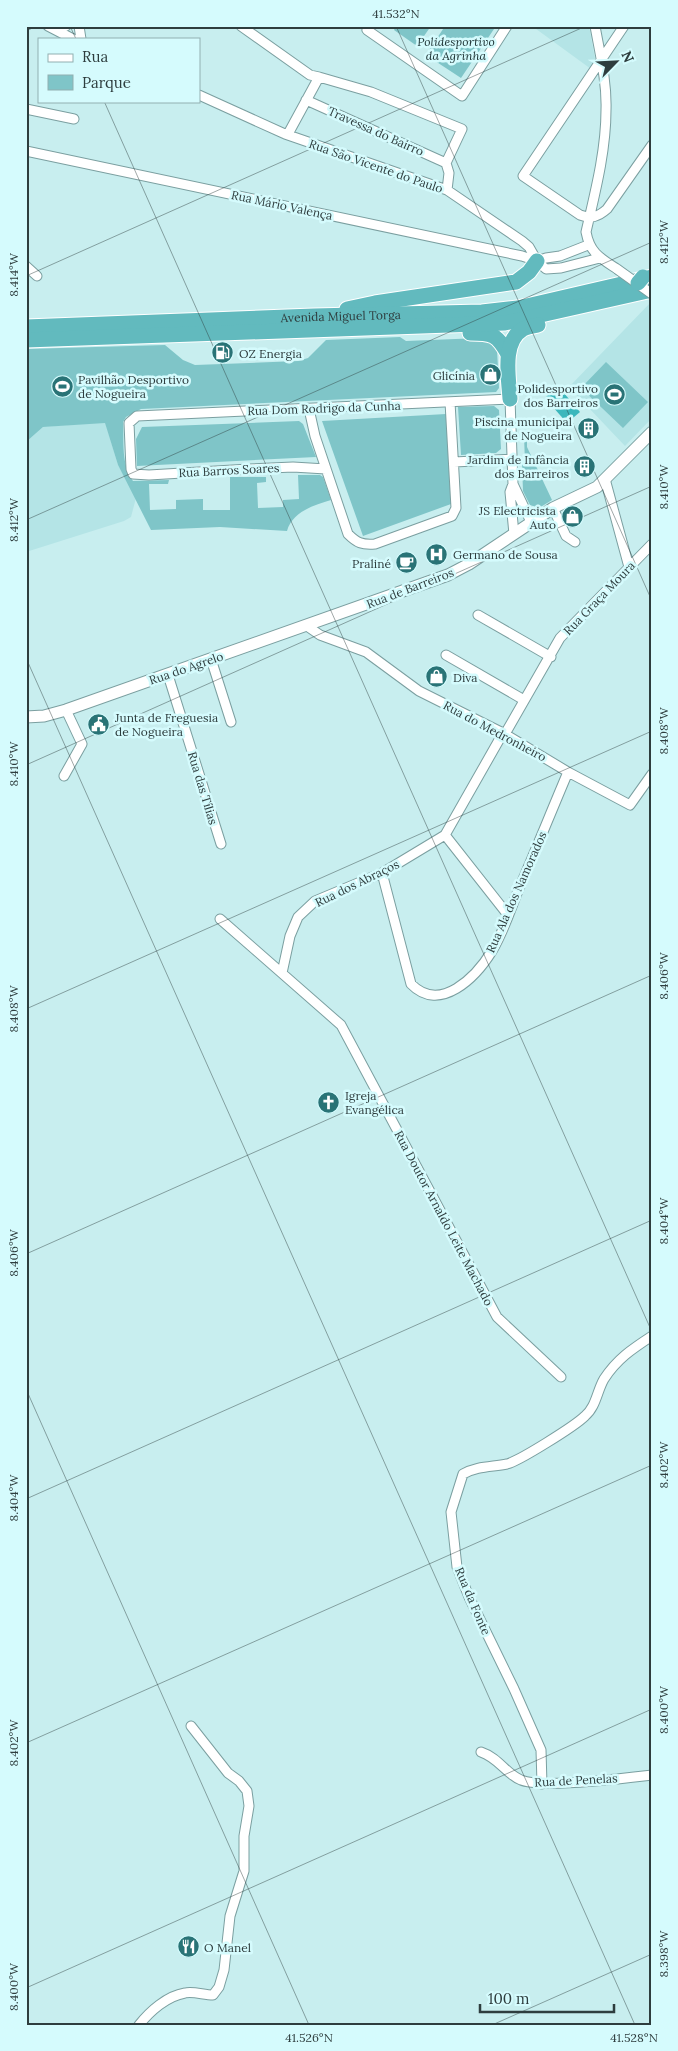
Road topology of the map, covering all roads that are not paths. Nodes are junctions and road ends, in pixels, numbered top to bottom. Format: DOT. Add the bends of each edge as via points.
graph roads {
  1 [pos="48,26"];
  2 [pos="241,26"];
  3 [pos="507,26"];
  4 [pos="595,26"];
  5 [pos="624,26"];
  6 [pos="368,28"];
  7 [pos="71,38"];
  8 [pos="601,59"];
  9 [pos="319,76"];
  10 [pos="200,95"];
  11 [pos="306,100"];
  12 [pos="26,109"];
  13 [pos="74,119"];
  14 [pos="288,134"];
  15 [pos="652,144"];
  16 [pos="26,151"];
  17 [pos="446,163"];
  18 [pos="448,190"];
  19 [pos="589,218"];
  20 [pos="588,245"];
  21 [pos="600,258"];
  22 [pos="537,261"];
  23 [pos="26,266"];
  24 [pos="37,276"];
  25 [pos="646,280"];
  26 [pos="652,294"];
  27 [pos="585,305"];
  28 [pos="314,316"];
  29 [pos="26,327"];
  30 [pos="408,327"];
  31 [pos="26,340"];
  32 [pos="508,354"];
  33 [pos="510,399"];
  34 [pos="450,402"];
  35 [pos="309,409"];
  36 [pos="652,432"];
  37 [pos="512,459"];
  38 [pos="454,462"];
  39 [pos="326,469"];
  40 [pos="133,474"];
  41 [pos="605,479"];
  42 [pos="513,484"];
  43 [pos="552,508"];
  44 [pos="532,522"];
  45 [pos="514,534"];
  46 [pos="575,542"];
  47 [pos="652,544"];
  48 [pos="629,567"];
  49 [pos="478,615"];
  50 [pos="321,621"];
  51 [pos="307,626"];
  52 [pos="328,637"];
  53 [pos="446,655"];
  54 [pos="551,657"];
  55 [pos="211,659"];
  56 [pos="168,674"];
  57 [pos="524,700"];
  58 [pos="66,710"];
  59 [pos="26,717"];
  60 [pos="231,722"];
  61 [pos="504,734"];
  62 [pos="568,772"];
  63 [pos="652,774"];
  64 [pos="64,776"];
  65 [pos="445,835"];
  66 [pos="221,844"];
  67 [pos="382,873"];
  68 [pos="508,915"];
  69 [pos="220,919"];
  70 [pos="282,973"];
  71 [pos="652,1336"];
  72 [pos="561,1377"];
  73 [pos="191,1726"];
  74 [pos="481,1752"];
  75 [pos="652,1775"];
  76 [pos="542,1784"];
  77 [pos="139,2025"];
  1 -- 7 [label="street"];
  2 -- 9 [label="street" via="310,75"];
  3 -- 6 [label="street" via="462,96"];
  4 -- 8 [label="street"];
  5 -- 8 [label="street"];
  8 -- 19 [label="street" via="606,111 602,155"];
  8 -- 19 [label="street" via="523,176"];
  9 -- 11 [label="street"];
  9 -- 17 [label="street" via="372,92 462,129"];
  10 -- 14 [label="street, Rua São Vicente do Paulo"];
  11 -- 14 [label="street"];
  11 -- 17 [label="street, Travessa do Bairro"];
  12 -- 13 [label="street"];
  14 -- 18 [label="street, Rua São Vicente do Paulo"];
  15 -- 19 [label="street" via="607,209"];
  16 -- 22 [label="street, Rua Mário Valença"];
  17 -- 18 [label="street"];
  18 -- 22 [label="street, Rua São Vicente do Paulo" via="529,246"];
  19 -- 20 [label="street"];
  20 -- 21 [label="street"];
  20 -- 22 [label="street"];
  21 -- 22 [label="street, Rua Mário Valença" via="554,270 546,269"];
  21 -- 25 [label="street, bridge" via="617,269"];
  22 -- 28 [label="highway" via="516,282 375,303"];
  23 -- 24 [label="street"];
  25 -- 26 [label="street, bridge"];
  25 -- 27 [label="highway, Avenida Miguel Torga" via="621,297"];
  25 -- 28 [label="highway, Avenida Miguel Torga" via="502,311"];
  27 -- 30 [label="highway, Avenida Miguel Torga" via="505,323"];
  27 -- 32 [label="highway" via="566,317 524,328 517,333"];
  28 -- 29 [label="highway, Avenida Miguel Torga"];
  30 -- 31 [label="highway, Avenida Miguel Torga"];
  30 -- 32 [label="highway" via="421,335 485,333 497,336"];
  32 -- 33 [label="highway"];
  33 -- 34 [label="street, Rua Dom Rodrigo da Cunha"];
  33 -- 37 [label="street"];
  34 -- 35 [label="street, Rua Dom Rodrigo da Cunha"];
  34 -- 38 [label="street"];
  35 -- 39 [label="street"];
  35 -- 40 [label="street, Rua Dom Rodrigo da Cunha" via="137,416 129,423 128,429"];
  36 -- 41 [label="street, Rua de Barreiros"];
  37 -- 38 [label="street"];
  37 -- 42 [label="street"];
  38 -- 39 [label="street" via="456,508 452,516 375,544 363,545 348,534"];
  39 -- 40 [label="street, Rua Barros Soares" via="293,467"];
  41 -- 43 [label="street, Rua de Barreiros" via="589,491"];
  41 -- 48 [label="street"];
  42 -- 44 [label="street"];
  42 -- 45 [label="street" via="510,492"];
  43 -- 44 [label="street, Rua de Barreiros"];
  43 -- 46 [label="street" via="566,536"];
  44 -- 45 [label="street, Rua de Barreiros"];
  45 -- 50 [label="street, Rua de Barreiros" via="448,575"];
  47 -- 48 [label="street, Rua Graça Moura"];
  48 -- 54 [label="street, Rua Graça Moura" via="560,638"];
  49 -- 54 [label="street"];
  50 -- 51 [label="street, Rua de Barreiros"];
  50 -- 52 [label="street"];
  51 -- 52 [label="street, Rua do Medronheiro"];
  51 -- 55 [label="street, Rua do Agrelo"];
  52 -- 61 [label="street, Rua do Medronheiro" via="366,652 418,691"];
  53 -- 57 [label="street"];
  54 -- 57 [label="street, Rua Graça Moura"];
  55 -- 56 [label="street, Rua do Agrelo"];
  55 -- 60 [label="street"];
  56 -- 58 [label="street, Rua do Agrelo"];
  56 -- 66 [label="street, Rua das Tílias"];
  57 -- 61 [label="street, Rua Graça Moura"];
  58 -- 59 [label="street, Rua do Agrelo"];
  58 -- 64 [label="street" via="82,744"];
  61 -- 62 [label="street, Rua do Medronheiro"];
  61 -- 65 [label="street, Rua dos Abraços"];
  62 -- 63 [label="street, Rua do Medronheiro" via="630,805"];
  62 -- 68 [label="street, Rua Ala dos Namorados"];
  65 -- 67 [label="street, Rua dos Abraços"];
  65 -- 68 [label="street"];
  67 -- 68 [label="street, Rua Ala dos Namorados" via="411,984 430,996 445,995 466,982 492,951"];
  67 -- 70 [label="street, Rua dos Abraços" via="315,902 298,917"];
  69 -- 70 [label="street, Rua Doutor Arnaldo Leite Machado"];
  70 -- 72 [label="street, Rua Doutor Arnaldo Leite Machado" via="341,1025 497,1317"];
  71 -- 76 [label="street, Rua da Fonte" via="619,1359 587,1415 568,1429 508,1464 472,1469 463,1474 451,1512 457,1567 541,1750"];
  73 -- 77 [label="street" via="228,1773 247,1791 244,1871 230,1916 224,1970 213,1995 187,1992 176,1996 155,2009"];
  74 -- 76 [label="street, Rua de Penelas" via="514,1777"];
  75 -- 76 [label="street, Rua de Penelas"];
}
